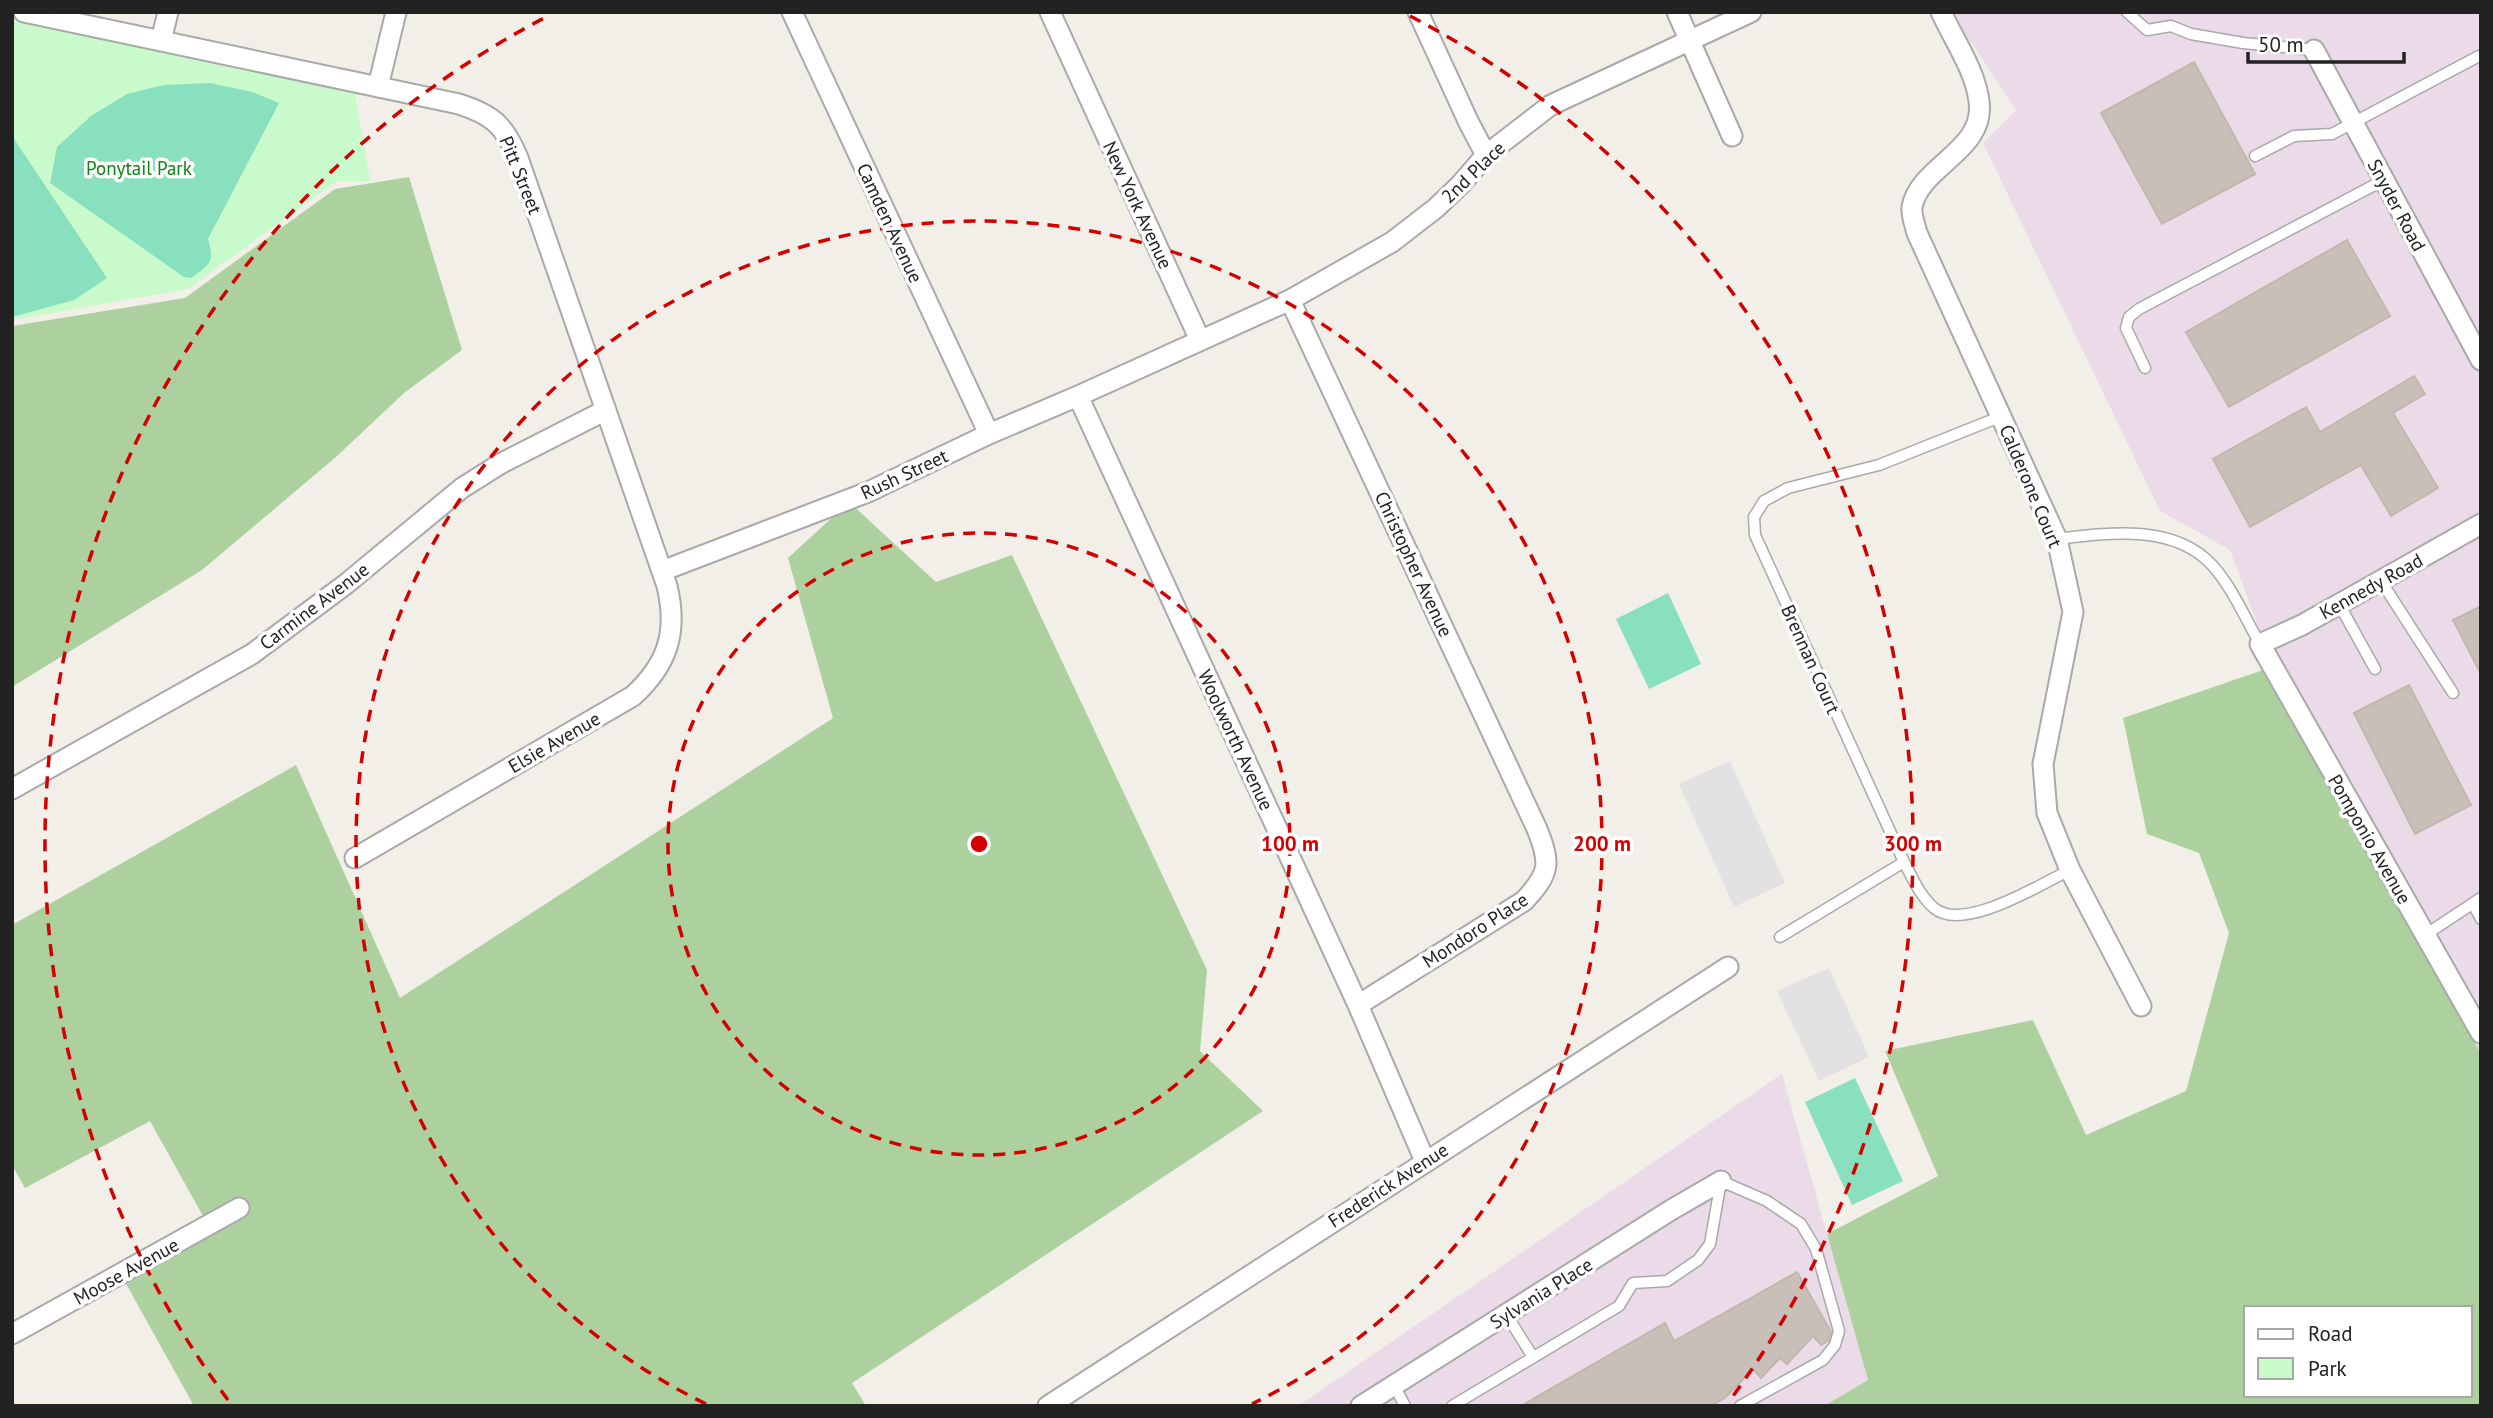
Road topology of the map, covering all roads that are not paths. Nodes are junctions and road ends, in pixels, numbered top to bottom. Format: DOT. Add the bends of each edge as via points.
graph roads {
  1 [pos="24,12"];
  2 [pos="168,12"];
  3 [pos="396,12"];
  4 [pos="792,12"];
  5 [pos="1050,12"];
  6 [pos="1418,12"];
  7 [pos="1677,12"];
  8 [pos="1751,12"];
  9 [pos="1941,12"];
  10 [pos="2127,12"];
  11 [pos="161,41"];
  12 [pos="1690,41"];
  13 [pos="2314,50"];
  14 [pos="2479,56"];
  15 [pos="378,87"];
  16 [pos="2354,124"];
  17 [pos="1732,136"];
  18 [pos="1486,155"];
  19 [pos="2255,156"];
  20 [pos="2384,180"];
  21 [pos="1290,300"];
  22 [pos="1200,340"];
  23 [pos="2481,360"];
  24 [pos="2145,368"];
  25 [pos="1078,397"];
  26 [pos="606,410"];
  27 [pos="2001,416"];
  28 [pos="989,434"];
  29 [pos="2481,524"];
  30 [pos="2057,538"];
  31 [pos="662,570"];
  32 [pos="2381,581"];
  33 [pos="2339,604"];
  34 [pos="2260,644"];
  35 [pos="2375,669"];
  36 [pos="2453,693"];
  37 [pos="12,789"];
  38 [pos="1537,829"];
  39 [pos="355,858"];
  40 [pos="1904,862"];
  41 [pos="2070,870"];
  42 [pos="2477,901"];
  43 [pos="2481,919"];
  44 [pos="2425,935"];
  45 [pos="1780,937"];
  46 [pos="1728,967"];
  47 [pos="1358,1005"];
  48 [pos="2141,1006"];
  49 [pos="2481,1033"];
  50 [pos="1425,1161"];
  51 [pos="1721,1181"];
  52 [pos="239,1208"];
  53 [pos="1506,1314"];
  54 [pos="12,1334"];
  55 [pos="1533,1357"];
  56 [pos="1394,1385"];
  57 [pos="1048,1406"];
  58 [pos="1361,1406"];
  59 [pos="1405,1406"];
  60 [pos="1452,1406"];
  61 [pos="1740,1406"];
  1 -- 11 [label="street, Pitt Street"];
  2 -- 11 [label="street"];
  3 -- 15 [label="street"];
  4 -- 28 [label="street, Camden Avenue"];
  5 -- 22 [label="street, New York Avenue"];
  6 -- 18 [label="street"];
  7 -- 12 [label="street"];
  8 -- 12 [label="street, 2nd Place"];
  9 -- 27 [label="street, Calderone Court" via="1980,103 1975,128 1962,149 1917,192 1912,209 1917,233"];
  10 -- 13 [label="lane" via="2147,30 2171,26 2191,34"];
  11 -- 15 [label="street, Pitt Street"];
  12 -- 17 [label="street"];
  12 -- 18 [label="street, 2nd Place" via="1551,105"];
  13 -- 16 [label="street, Snyder Road"];
  14 -- 16 [label="lane"];
  15 -- 26 [label="street, Pitt Street" via="481,111 509,135"];
  16 -- 19 [label="lane" via="2332,134 2294,136"];
  16 -- 20 [label="street, Snyder Road"];
  18 -- 21 [label="street, 2nd Place" via="1461,184 1392,242"];
  20 -- 23 [label="street, Snyder Road"];
  20 -- 24 [label="lane" via="2139,309 2129,317 2126,328"];
  21 -- 22 [label="street, 2nd Place"];
  21 -- 38 [label="street, Christopher Avenue"];
  22 -- 25 [label="street, Rush Street"];
  25 -- 28 [label="street, Rush Street"];
  25 -- 47 [label="street, Woolworth Avenue"];
  26 -- 31 [label="street, Pitt Street"];
  26 -- 37 [label="street, Carmine Avenue" via="462,488 252,654"];
  27 -- 30 [label="street, Calderone Court"];
  27 -- 40 [label="lane, Brennan Court" via="1879,465 1788,488 1764,500 1754,517 1755,535"];
  28 -- 31 [label="street, Rush Street" via="868,492"];
  29 -- 32 [label="street, Kennedy Road"];
  30 -- 34 [label="lane" via="2116,532 2152,536 2187,547 2211,565"];
  30 -- 41 [label="street, Calderone Court" via="2073,612 2042,764 2047,813"];
  31 -- 39 [label="street, Elsie Avenue" via="672,626 668,647 648,682 623,702"];
  32 -- 33 [label="street, Kennedy Road"];
  32 -- 36 [label="lane"];
  33 -- 34 [label="street, Kennedy Road"];
  33 -- 35 [label="lane"];
  34 -- 44 [label="street, Pomponio Avenue"];
  38 -- 47 [label="street, Mondoro Place" via="1548,865 1539,885 1524,901"];
  40 -- 41 [label="lane, Brennan Court" via="1935,909 1956,916 1996,907"];
  40 -- 45 [label="lane"];
  41 -- 48 [label="street, Calderone Court"];
  42 -- 43 [label="lane"];
  42 -- 44 [label="lane"];
  44 -- 49 [label="street, Pomponio Avenue"];
  46 -- 50 [label="street, Frederick Avenue"];
  47 -- 50 [label="street, Woolworth Avenue"];
  50 -- 57 [label="street, Frederick Avenue"];
  51 -- 53 [label="street, Sylvania Place"];
  51 -- 55 [label="lane" via="1710,1244 1698,1260 1667,1281 1633,1283 1619,1306"];
  51 -- 61 [label="lane" via="1767,1200 1801,1224 1816,1249 1839,1331 1823,1360"];
  52 -- 54 [label="street, Moose Avenue"];
  53 -- 55 [label="lane"];
  53 -- 56 [label="street, Sylvania Place"];
  55 -- 60 [label="lane"];
  56 -- 58 [label="street, Sylvania Place"];
  56 -- 59 [label="lane"];
}
